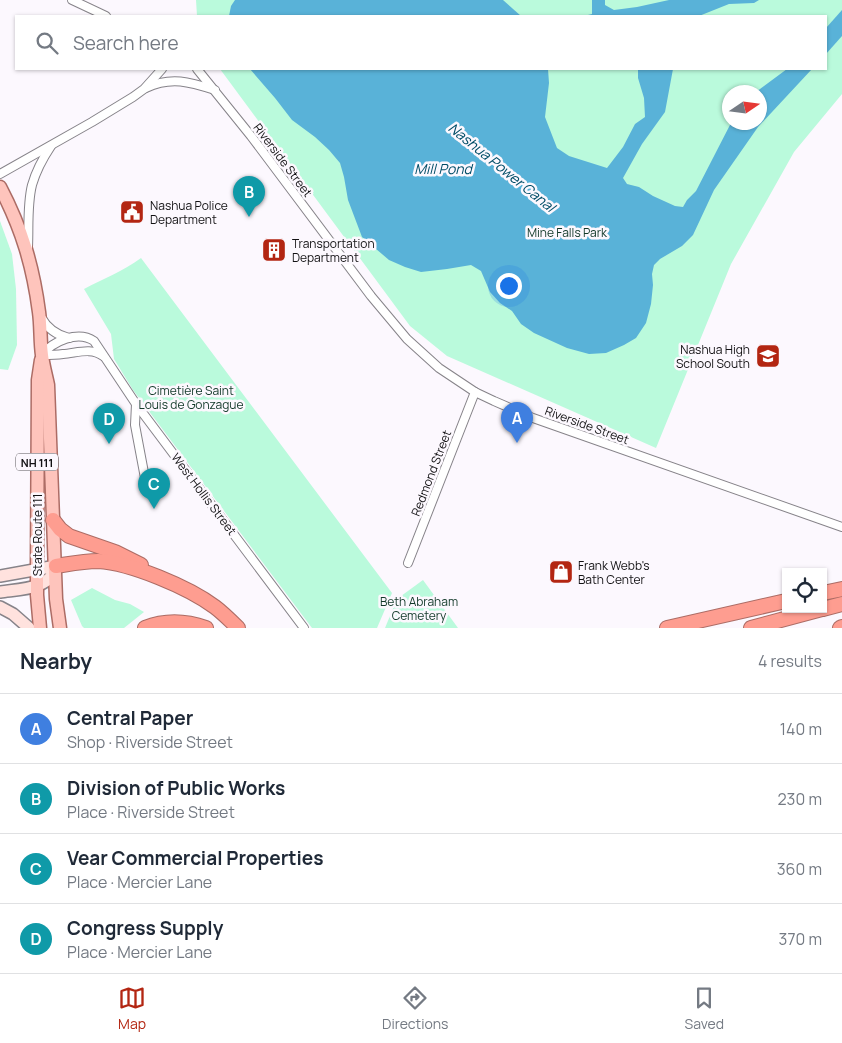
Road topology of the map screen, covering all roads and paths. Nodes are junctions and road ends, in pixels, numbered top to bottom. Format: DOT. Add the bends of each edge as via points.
graph roads {
  1 [pos="72,0"];
  2 [pos="104,15"];
  3 [pos="161,70"];
  4 [pos="198,70"];
  5 [pos="144,89"];
  6 [pos="215,90"];
  7 [pos="52,144"];
  8 [pos="0,174"];
  9 [pos="0,187"];
  10 [pos="28,254"];
  11 [pos="40,314"];
  12 [pos="71,338"];
  13 [pos="42,355"];
  14 [pos="106,358"];
  15 [pos="475,392"];
  16 [pos="136,404"];
  17 [pos="145,478"];
  18 [pos="53,520"];
  19 [pos="842,527"];
  20 [pos="408,563"];
  21 [pos="56,566"];
  22 [pos="36,569"];
  23 [pos="0,576"];
  24 [pos="167,581"];
  25 [pos="37,586"];
  26 [pos="842,589"];
  27 [pos="0,592"];
  28 [pos="827,592"];
  29 [pos="782,602"];
  30 [pos="842,604"];
  31 [pos="0,607"];
  32 [pos="827,608"];
  33 [pos="808,613"];
  34 [pos="29,628"];
  35 [pos="40,628"];
  36 [pos="60,628"];
  37 [pos="145,628"];
  38 [pos="206,628"];
  39 [pos="238,628"];
  40 [pos="304,628"];
  41 [pos="667,628"];
  42 [pos="751,628"];
  1 -- 2 [label="street"];
  3 -- 5 [label="street"];
  4 -- 6 [label="street, Riverside Street"];
  5 -- 6 [label="street" via="173,81"];
  5 -- 7 [label="street"];
  6 -- 15 [label="street, Riverside Street" via="407,339 439,368"];
  7 -- 8 [label="street"];
  7 -- 10 [label="street" via="32,184"];
  9 -- 10 [label="main road, NH 111"];
  10 -- 11 [label="main road, NH 111"];
  11 -- 12 [label="street, West Hollis Street" via="50,329"];
  11 -- 13 [label="main road, NH 111"];
  12 -- 13 [label="street" via="53,345"];
  12 -- 14 [label="street, West Hollis Street" via="92,340"];
  13 -- 14 [label="street" via="90,351"];
  13 -- 18 [label="main road, State Route 111 / NH 111" via="48,385"];
  13 -- 22 [label="main road, State Route 111 / NH 111" via="38,380"];
  14 -- 16 [label="street, West Hollis Street"];
  15 -- 19 [label="street, Riverside Street" via="533,418"];
  15 -- 20 [label="street, Redmond Street"];
  16 -- 17 [label="street" via="135,424"];
  16 -- 40 [label="street, West Hollis Street"];
  18 -- 21 [label="main road, State Route 111 / NH 111"];
  18 -- 24 [label="highway" via="69,536 121,554"];
  21 -- 22 [label="main road"];
  21 -- 24 [label="highway" via="109,563"];
  21 -- 25 [label="main road" via="49,579"];
  21 -- 36 [label="main road, State Route 111 / NH 111"];
  22 -- 23 [label="main road"];
  22 -- 25 [label="main road, State Route 111 / NH 111"];
  24 -- 39 [label="highway" via="210,604"];
  25 -- 27 [label="main road"];
  25 -- 35 [label="main road, State Route 111 / NH 111"];
  26 -- 28 [label="highway"];
  29 -- 41 [label="highway"];
  30 -- 32 [label="highway"];
  31 -- 34 [label="main road"];
  33 -- 42 [label="highway"];
  37 -- 38 [label="highway" via="177,622"];
}
